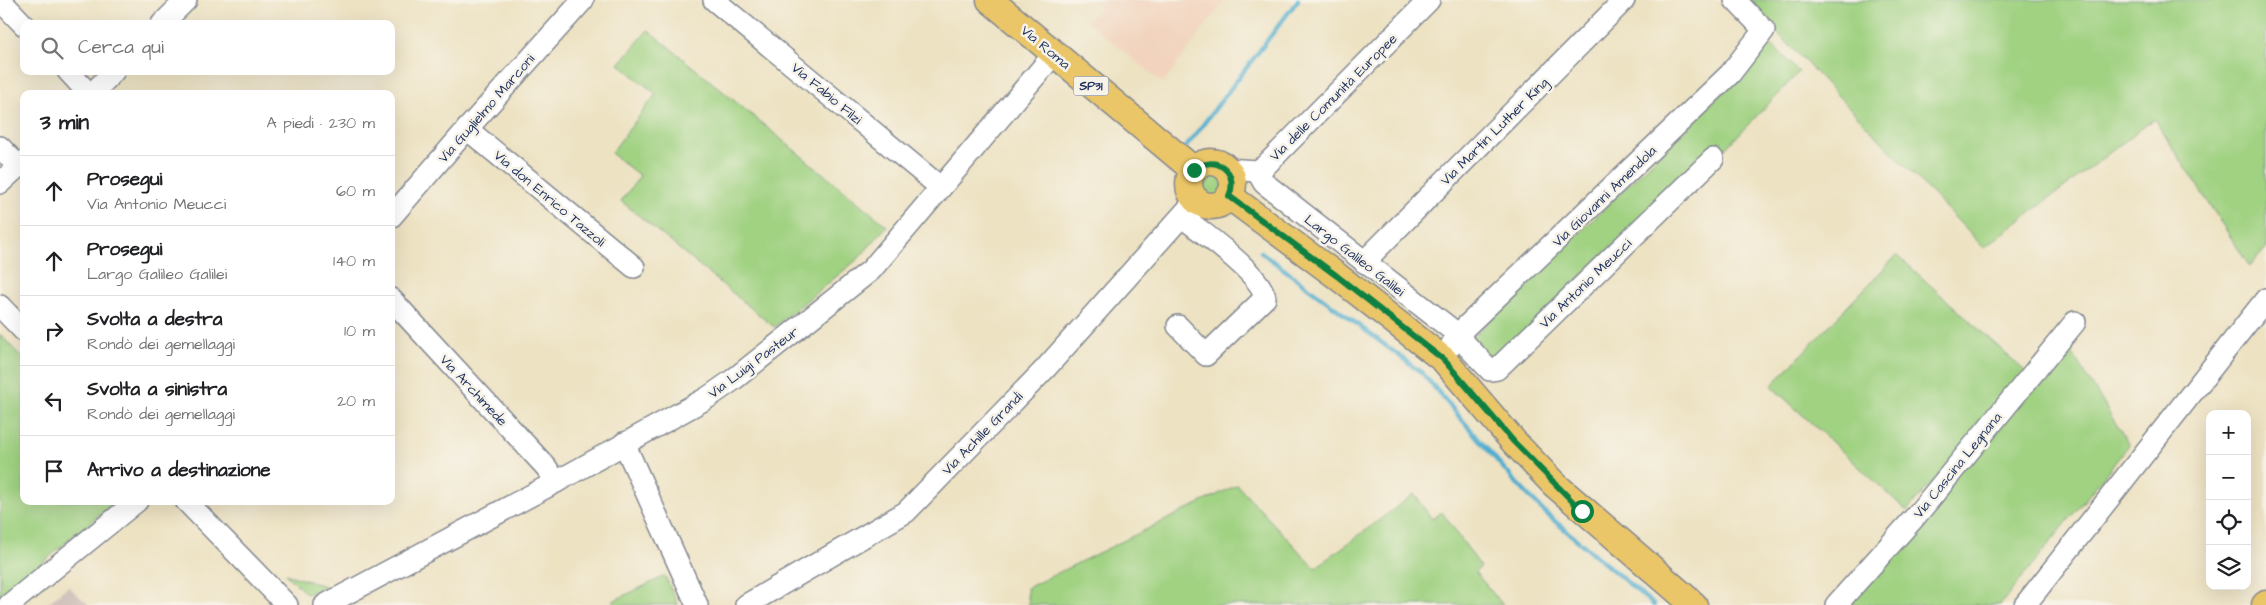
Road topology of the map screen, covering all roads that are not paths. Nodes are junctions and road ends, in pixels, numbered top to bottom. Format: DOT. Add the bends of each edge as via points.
graph roads {
  1 [pos="0,0"];
  2 [pos="186,0"];
  3 [pos="583,0"];
  4 [pos="714,0"];
  5 [pos="990,0"];
  6 [pos="1429,0"];
  7 [pos="1624,0"];
  8 [pos="1735,0"];
  9 [pos="166,20"];
  10 [pos="20,21"];
  11 [pos="1054,54"];
  12 [pos="72,75"];
  13 [pos="110,75"];
  14 [pos="87,90"];
  15 [pos="95,90"];
  16 [pos="466,129"];
  17 [pos="0,147"];
  18 [pos="1712,159"];
  19 [pos="20,163"];
  20 [pos="20,165"];
  21 [pos="1226,169"];
  22 [pos="1194,170"];
  23 [pos="1257,171"];
  24 [pos="0,184"];
  25 [pos="940,187"];
  26 [pos="1229,196"];
  27 [pos="1189,208"];
  28 [pos="395,212"];
  29 [pos="1364,262"];
  30 [pos="634,267"];
  31 [pos="2266,299"];
  32 [pos="395,303"];
  33 [pos="0,306"];
  34 [pos="2075,322"];
  35 [pos="1178,326"];
  36 [pos="20,327"];
  37 [pos="1457,335"];
  38 [pos="1444,360"];
  39 [pos="624,443"];
  40 [pos="556,482"];
  41 [pos="132,505"];
  42 [pos="190,505"];
  43 [pos="9,605"];
  44 [pos="287,605"];
  45 [pos="326,605"];
  46 [pos="697,605"];
  47 [pos="746,605"];
  48 [pos="1694,605"];
  49 [pos="1836,605"];
  50 [pos="2025,605"];
  1 -- 10 [label="street"];
  2 -- 9 [label="street"];
  3 -- 16 [label="street, Via Guglielmo Marconi"];
  4 -- 25 [label="street, Via Fabio Filzi"];
  5 -- 11 [label="main road, Via Roma / SP31"];
  6 -- 23 [label="street, Via delle Comunità Europee"];
  7 -- 29 [label="street, Via Martin Luther King"];
  8 -- 37 [label="street, Via Giovanni Amendola" via="1764,30 1730,74"];
  11 -- 22 [label="main road, Via Roma / SP31"];
  11 -- 25 [label="street, Via Luigi Pasteur"];
  12 -- 14 [label="street"];
  13 -- 15 [label="street"];
  16 -- 28 [label="street, Via Guglielmo Marconi"];
  16 -- 30 [label="street, Via don Enrico Tazzoli"];
  17 -- 19 [label="street"];
  18 -- 37 [label="street, Via Antonio Meucci" via="1496,369 1490,370"];
  20 -- 24 [label="street"];
  21 -- 22 [label="main road" via="1213,162"];
  21 -- 23 [label="street, Via delle Comunità Europee"];
  21 -- 26 [label="main road" via="1232,182"];
  22 -- 27 [label="main road" via="1190,176"];
  23 -- 29 [label="street, Largo Galileo Galilei" via="1264,183"];
  25 -- 39 [label="street, Via Luigi Pasteur" via="871,270 727,384"];
  26 -- 27 [label="main road" via="1217,205"];
  26 -- 38 [label="main road, Largo Galileo Galilei"];
  27 -- 35 [label="street" via="1262,287 1265,298 1206,355"];
  27 -- 47 [label="street, Via Achille Grandi" via="1044,369 906,512"];
  29 -- 37 [label="street, Largo Galileo Galilei"];
  31 -- 50 [label="street"];
  32 -- 40 [label="street, Via Archimede" via="546,467"];
  33 -- 36 [label="street"];
  34 -- 49 [label="street, Via Cascina Legnana" via="1915,517"];
  37 -- 38 [label="street, Via Giovanni Amendola"];
  38 -- 48 [label="main road, Largo Galileo Galilei" via="1514,442 1582,511"];
  39 -- 40 [label="street, Via Luigi Pasteur"];
  39 -- 46 [label="street"];
  40 -- 45 [label="street, Via Luigi Pasteur"];
  41 -- 43 [label="street"];
  42 -- 44 [label="street"];
}
